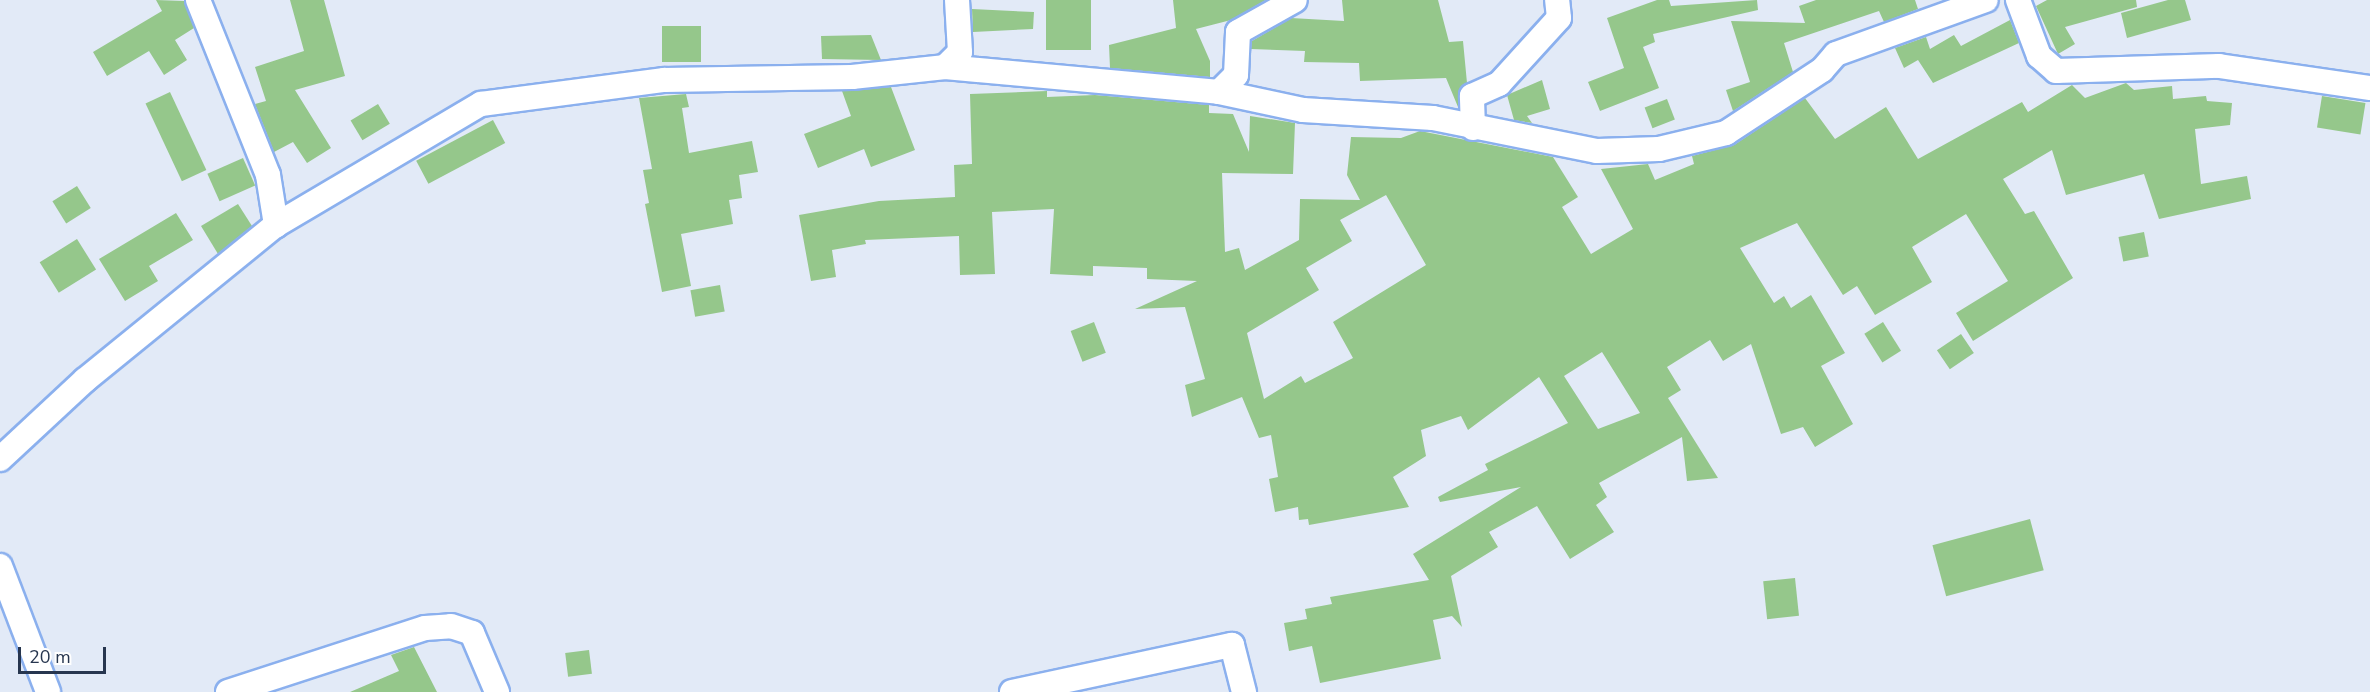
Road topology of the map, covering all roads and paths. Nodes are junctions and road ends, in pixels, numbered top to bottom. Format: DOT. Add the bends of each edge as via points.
graph roads {
  1 [pos="198,0"];
  2 [pos="957,0"];
  3 [pos="1295,0"];
  4 [pos="1557,0"];
  5 [pos="1986,0"];
  6 [pos="2018,0"];
  7 [pos="945,67"];
  8 [pos="2370,88"];
  9 [pos="1219,92"];
  10 [pos="1473,128"];
  11 [pos="276,225"];
  12 [pos="0,459"];
  13 [pos="0,566"];
  14 [pos="48,692"];
  15 [pos="228,692"];
  16 [pos="497,692"];
  17 [pos="1012,692"];
  18 [pos="1244,692"];
  1 -- 11 [label="street" via="268,175"];
  2 -- 7 [label="street" via="960,52"];
  3 -- 9 [label="street" via="1238,32 1236,75"];
  4 -- 10 [label="street" via="1559,18 1499,84 1472,96"];
  5 -- 10 [label="street" via="1836,54 1822,70 1726,133 1659,149 1597,151"];
  6 -- 8 [label="street" via="2039,56 2056,71 2219,66"];
  7 -- 9 [label="street"];
  7 -- 11 [label="street" via="852,77 664,80 481,104"];
  9 -- 10 [label="street" via="1303,110 1433,118"];
  11 -- 12 [label="street" via="86,380"];
  13 -- 14 [label="street"];
  15 -- 16 [label="street" via="425,628 451,626 472,633"];
  17 -- 18 [label="street" via="1232,645"];
}
